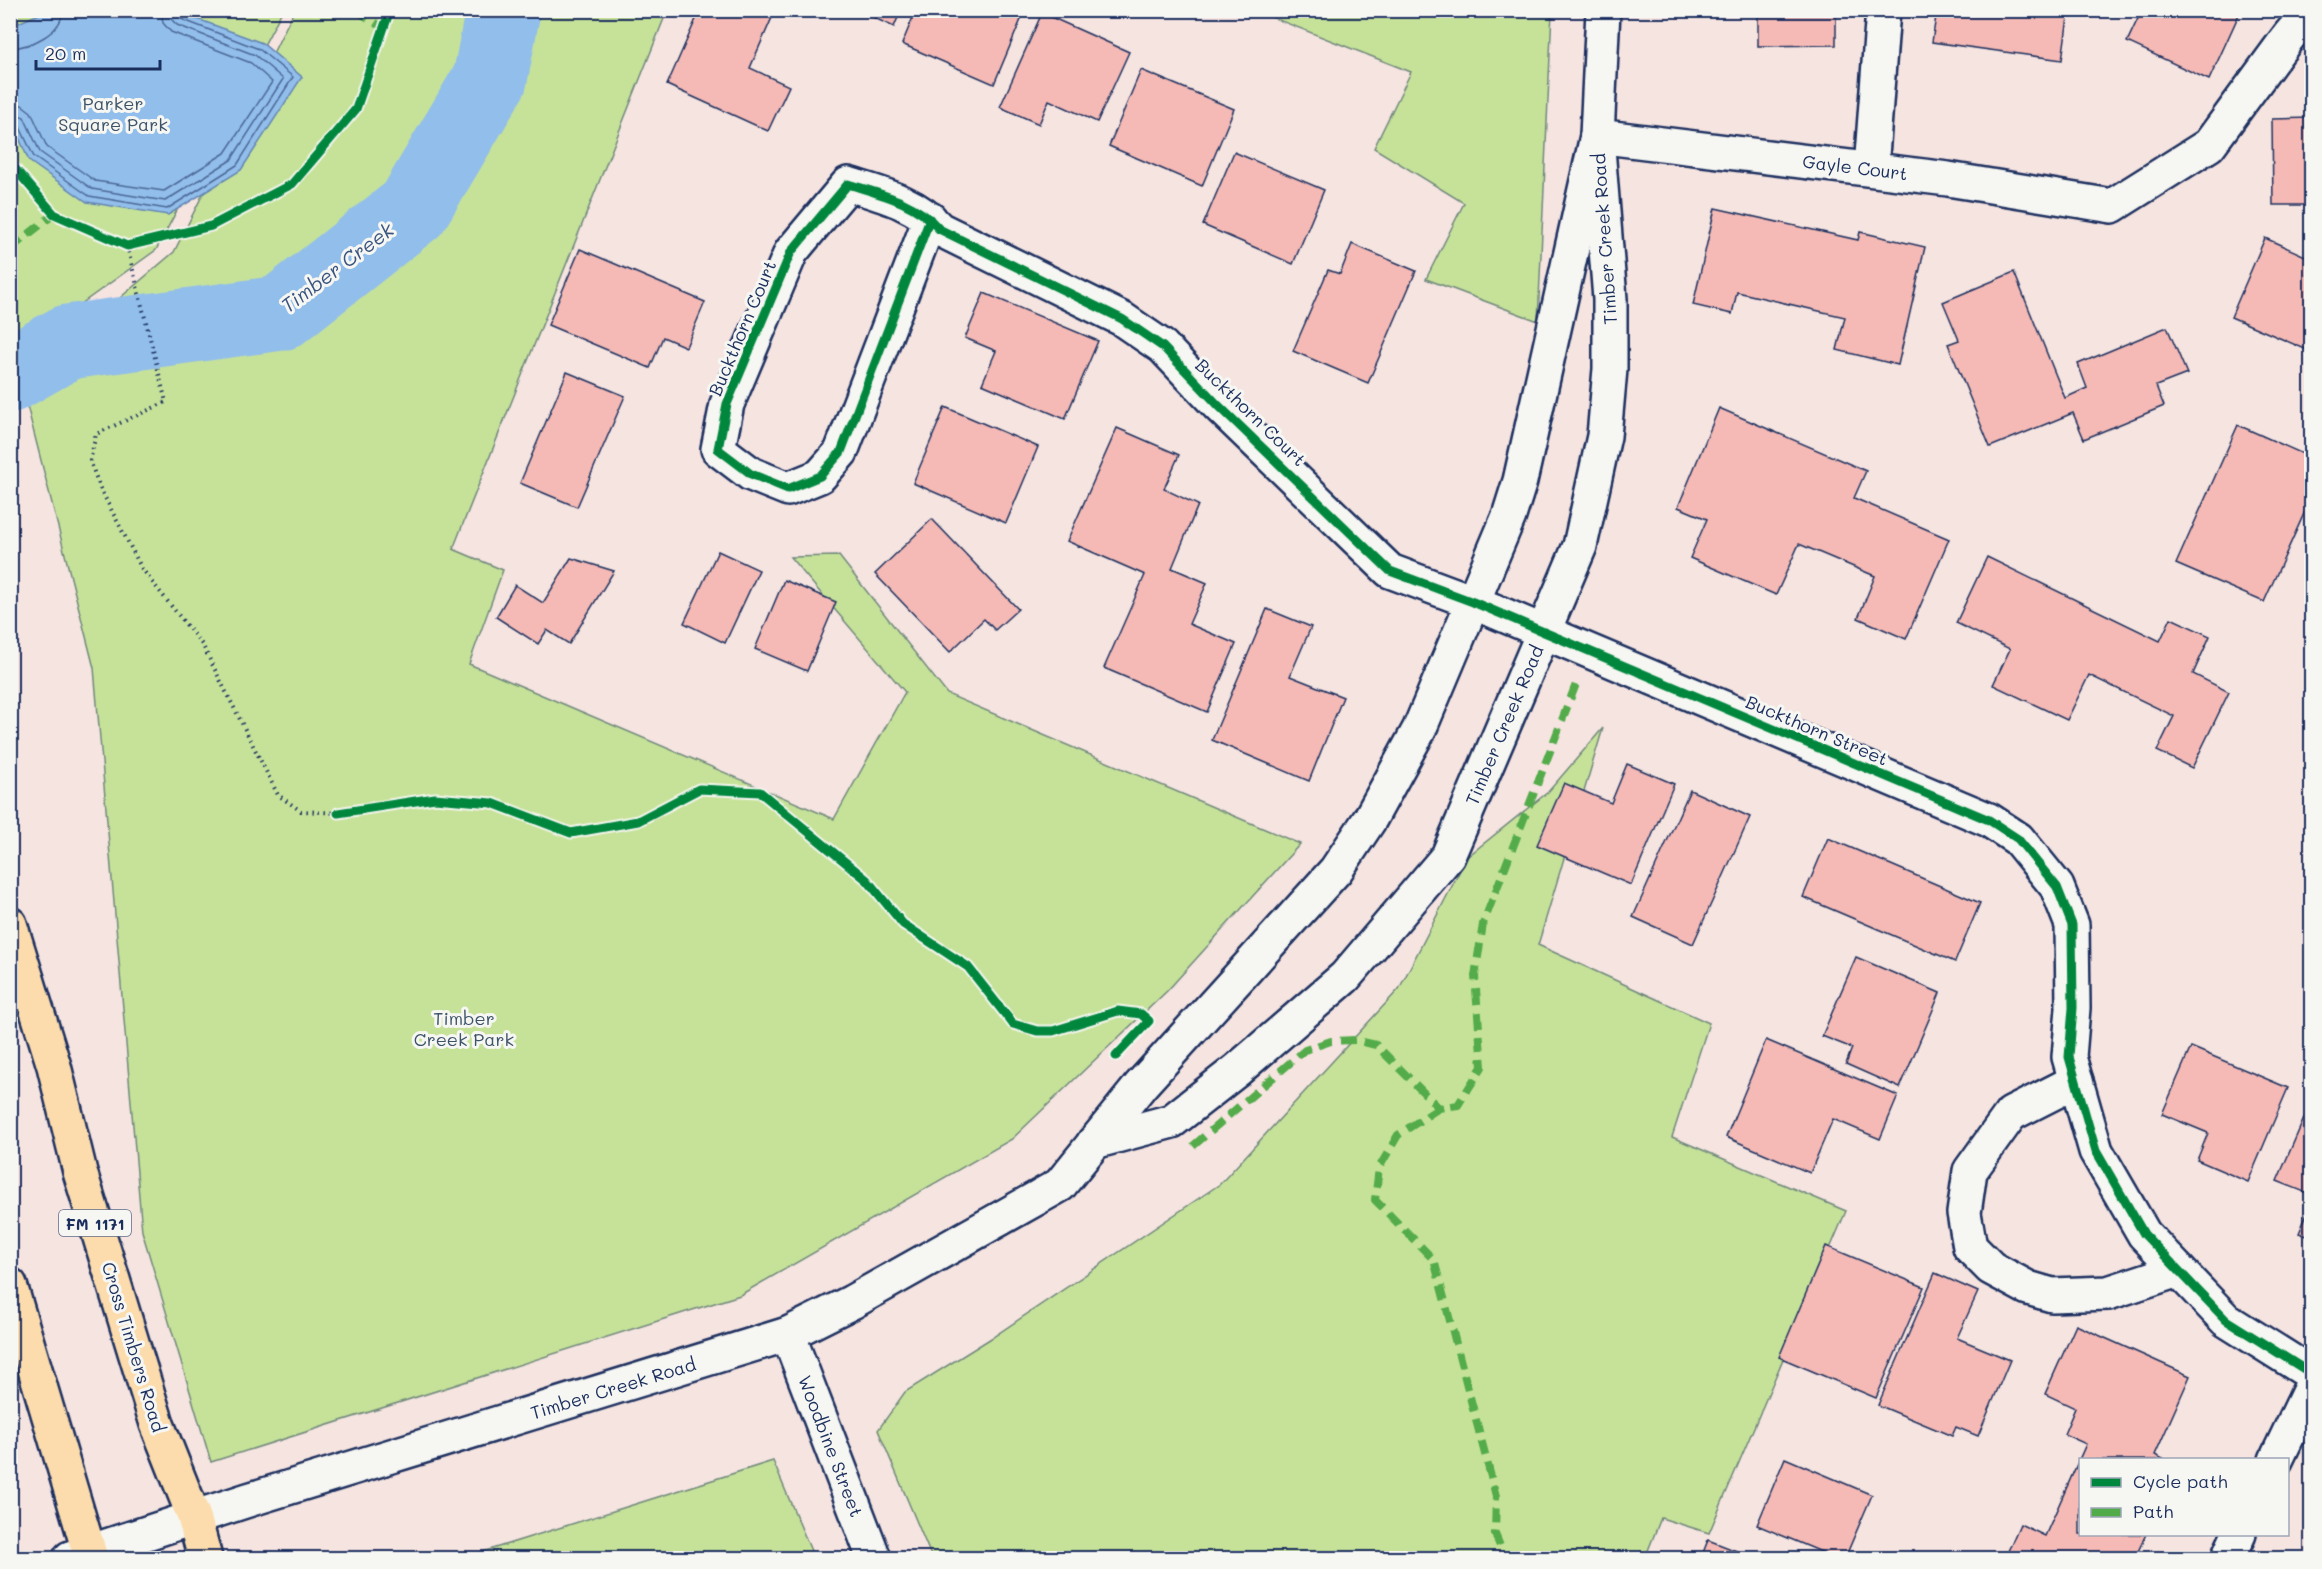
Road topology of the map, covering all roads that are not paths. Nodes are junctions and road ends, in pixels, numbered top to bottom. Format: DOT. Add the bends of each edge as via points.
graph roads {
  1 [pos="1603,10"];
  2 [pos="1883,10"];
  3 [pos="2311,10"];
  4 [pos="1597,136"];
  5 [pos="1870,169"];
  6 [pos="930,219"];
  7 [pos="1473,602"];
  8 [pos="1544,632"];
  9 [pos="10,924"];
  10 [pos="2076,1081"];
  11 [pos="1094,1142"];
  12 [pos="2178,1270"];
  13 [pos="10,1285"];
  14 [pos="788,1335"];
  15 [pos="2312,1374"];
  16 [pos="2312,1385"];
  17 [pos="2277,1458"];
  18 [pos="194,1517"];
  19 [pos="2239,1536"];
  20 [pos="84,1556"];
  21 [pos="205,1558"];
  22 [pos="874,1558"];
  23 [pos="2228,1558"];
  1 -- 4 [label="street, Timber Creek Road"];
  2 -- 5 [label="street"];
  3 -- 5 [label="street, Gayle Court" via="2210,145 2112,206"];
  4 -- 5 [label="street, Gayle Court"];
  4 -- 7 [label="street, Timber Creek Road" via="1520,481"];
  4 -- 8 [label="street, Timber Creek Road" via="1610,299 1610,369 1604,436 1580,546"];
  6 -- 6 [label="street, Buckthorn Court" via="895,198 848,184 791,252 727,404 718,449 751,474 788,489 820,476 841,452"];
  6 -- 7 [label="street, Buckthorn Court" via="939,229 1122,319 1155,342 1390,571"];
  7 -- 8 [label="street, Buckthorn Court"];
  7 -- 11 [label="street, Timber Creek Road" via="1419,730 1370,819 1336,870"];
  8 -- 10 [label="street, Buckthorn Street" via="1989,820 2018,839 2057,887 2072,925 2069,1057"];
  8 -- 11 [label="street, Timber Creek Road" via="1448,856 1345,977 1172,1121"];
  9 -- 18 [label="main road, Cross Timbers Road / FM 1171" via="157,1424"];
  10 -- 12 [label="street, Buckthorn Street" via="2096,1150 2144,1234"];
  10 -- 12 [label="street" via="2011,1114 1970,1171 1964,1213 1970,1247 1991,1268 2028,1288 2052,1295 2108,1293"];
  11 -- 14 [label="street, Timber Creek Road" via="1060,1185"];
  12 -- 15 [label="street, Buckthorn Street" via="2226,1320"];
  13 -- 20 [label="main road"];
  14 -- 18 [label="street, Timber Creek Road"];
  14 -- 22 [label="street, Woodbine Street"];
  16 -- 17 [label="street"];
  18 -- 20 [label="street, Timber Creek Road"];
  18 -- 21 [label="main road, Cross Timbers Road / FM 1171"];
  19 -- 23 [label="street"];
}
